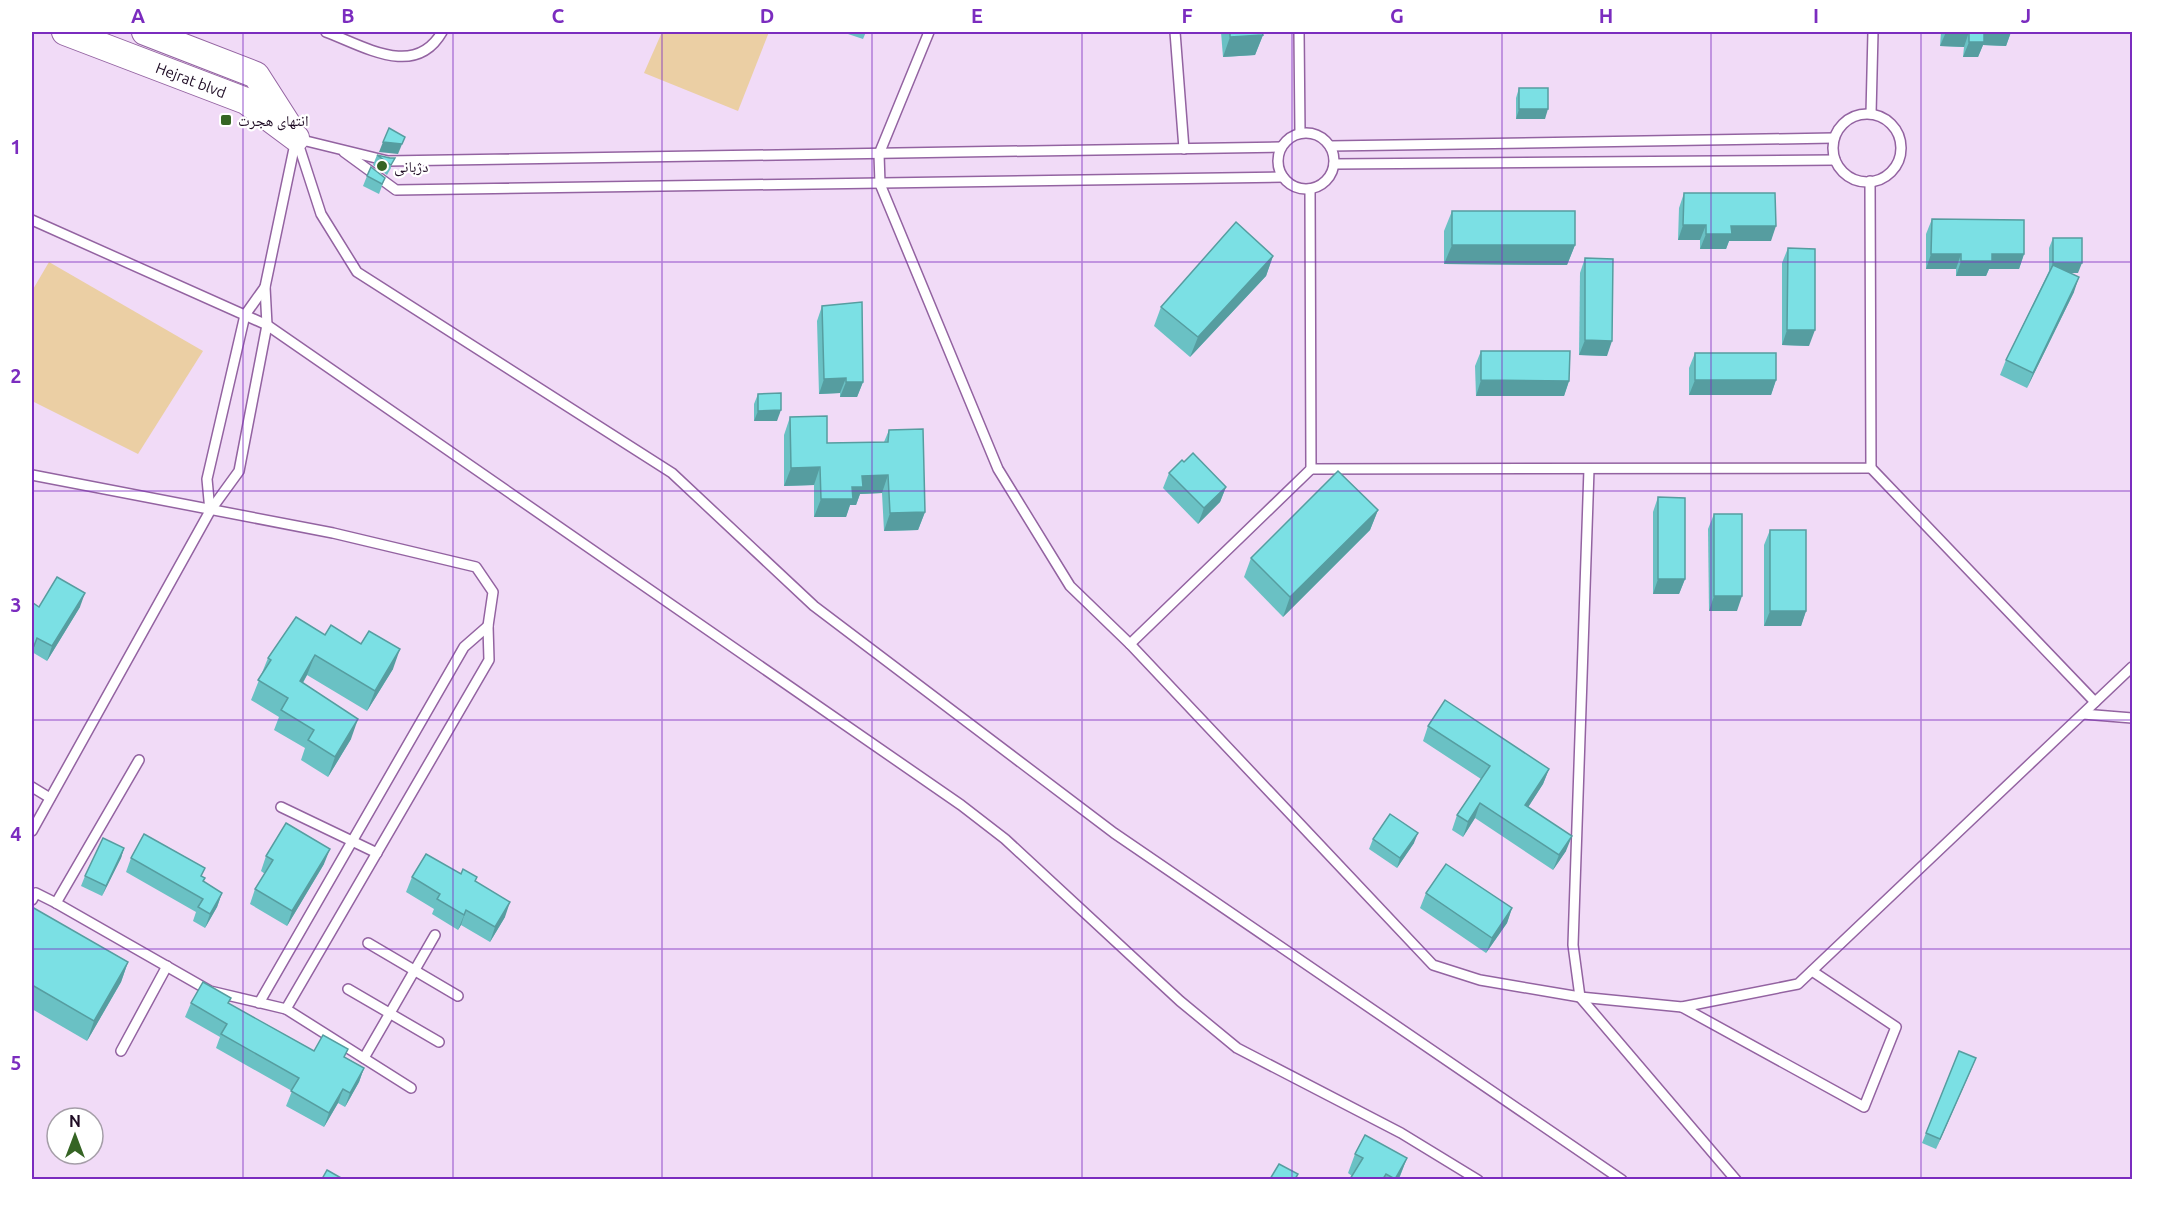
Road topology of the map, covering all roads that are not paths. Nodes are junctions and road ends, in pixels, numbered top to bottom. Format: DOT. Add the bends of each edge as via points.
graph roads {
  1 [pos="65,32"];
  2 [pos="145,32"];
  3 [pos="326,32"];
  4 [pos="442,32"];
  5 [pos="929,32"];
  6 [pos="1174,32"];
  7 [pos="1299,32"];
  8 [pos="1873,32"];
  9 [pos="1871,114"];
  10 [pos="1300,133"];
  11 [pos="296,138"];
  12 [pos="1834,138"];
  13 [pos="1330,146"];
  14 [pos="1281,147"];
  15 [pos="339,149"];
  16 [pos="1184,149"];
  17 [pos="879,154"];
  18 [pos="1835,160"];
  19 [pos="1334,164"];
  20 [pos="1283,177"];
  21 [pos="1870,181"];
  22 [pos="880,184"];
  23 [pos="1310,189"];
  24 [pos="32,220"];
  25 [pos="265,287"];
  26 [pos="244,315"];
  27 [pos="267,325"];
  28 [pos="1589,468"];
  29 [pos="1871,468"];
  30 [pos="1311,469"];
  31 [pos="32,475"];
  32 [pos="210,511"];
  33 [pos="488,626"];
  34 [pos="1130,644"];
  35 [pos="2133,667"];
  36 [pos="2095,702"];
  37 [pos="2083,714"];
  38 [pos="2133,718"];
  39 [pos="139,760"];
  40 [pos="32,787"];
  41 [pos="50,798"];
  42 [pos="281,807"];
  43 [pos="32,831"];
  44 [pos="352,841"];
  45 [pos="376,854"];
  46 [pos="32,900"];
  47 [pos="56,903"];
  48 [pos="435,935"];
  49 [pos="368,943"];
  50 [pos="167,966"];
  51 [pos="415,970"];
  52 [pos="1812,970"];
  53 [pos="348,989"];
  54 [pos="458,996"];
  55 [pos="1580,998"];
  56 [pos="259,1002"];
  57 [pos="1682,1007"];
  58 [pos="286,1009"];
  59 [pos="390,1013"];
  60 [pos="439,1042"];
  61 [pos="121,1051"];
  62 [pos="364,1058"];
  63 [pos="411,1088"];
  64 [pos="1478,1179"];
  65 [pos="1622,1179"];
  66 [pos="1736,1179"];
  1 -- 11 [label="main road, Hejrat blvd" via="246,101"];
  2 -- 11 [label="main road, Hejrat blvd" via="256,75"];
  3 -- 4 [label="lane" via="394,58 408,58 435,45"];
  5 -- 17 [label="lane"];
  6 -- 16 [label="lane"];
  7 -- 10 [label="lane"];
  8 -- 9 [label="lane"];
  9 -- 12 [label="lane" via="1848,119"];
  9 -- 21 [label="lane" via="1891,123 1901,142 1890,173"];
  10 -- 13 [label="lane" via="1317,135"];
  10 -- 14 [label="lane"];
  11 -- 15 [label="lane"];
  11 -- 25 [label="lane"];
  11 -- 65 [label="lane" via="321,214 357,272 672,473 814,606 1114,833"];
  12 -- 13 [label="lane"];
  12 -- 18 [label="lane"];
  13 -- 19 [label="lane"];
  14 -- 16 [label="lane"];
  14 -- 20 [label="lane" via="1278,163"];
  15 -- 17 [label="lane" via="388,161"];
  15 -- 22 [label="lane" via="396,190"];
  16 -- 17 [label="lane"];
  17 -- 22 [label="lane"];
  18 -- 19 [label="lane"];
  18 -- 21 [label="lane" via="1849,177"];
  19 -- 23 [label="lane" via="1326,180"];
  20 -- 22 [label="lane"];
  20 -- 23 [label="lane" via="1295,187"];
  21 -- 29 [label="lane"];
  22 -- 34 [label="lane" via="998,469 1070,586"];
  23 -- 30 [label="lane"];
  24 -- 26 [label="lane"];
  25 -- 26 [label="lane"];
  25 -- 27 [label="lane"];
  26 -- 27 [label="lane"];
  26 -- 32 [label="lane" via="207,479"];
  27 -- 32 [label="lane" via="239,471"];
  27 -- 64 [label="lane" via="961,805 1005,839 1180,1001 1237,1048 1401,1132"];
  28 -- 29 [label="lane"];
  28 -- 30 [label="lane"];
  28 -- 55 [label="lane" via="1574,945"];
  29 -- 36 [label="lane"];
  30 -- 34 [label="lane"];
  31 -- 32 [label="lane"];
  32 -- 33 [label="lane" via="333,533 476,567 493,592"];
  32 -- 41 [label="lane"];
  33 -- 44 [label="lane" via="465,647"];
  33 -- 45 [label="lane" via="489,660"];
  34 -- 55 [label="lane" via="1433,965 1480,980"];
  35 -- 36 [label="lane"];
  36 -- 37 [label="lane"];
  37 -- 38 [label="lane"];
  37 -- 52 [label="lane"];
  39 -- 47 [label="lane"];
  40 -- 41 [label="lane"];
  41 -- 43 [label="lane"];
  42 -- 44 [label="lane"];
  44 -- 45 [label="lane"];
  44 -- 56 [label="lane"];
  45 -- 58 [label="lane"];
  46 -- 47 [label="lane" via="36,893"];
  47 -- 50 [label="lane"];
  48 -- 51 [label="lane"];
  49 -- 51 [label="lane"];
  50 -- 56 [label="lane" via="210,991"];
  50 -- 61 [label="lane"];
  51 -- 54 [label="lane"];
  51 -- 59 [label="lane"];
  52 -- 57 [label="lane" via="1798,984"];
  52 -- 57 [label="lane" via="1896,1027 1864,1107"];
  53 -- 59 [label="lane"];
  55 -- 57 [label="lane"];
  55 -- 66 [label="lane"];
  56 -- 58 [label="lane"];
  58 -- 62 [label="lane"];
  59 -- 60 [label="lane"];
  59 -- 62 [label="lane"];
  62 -- 63 [label="lane"];
}
